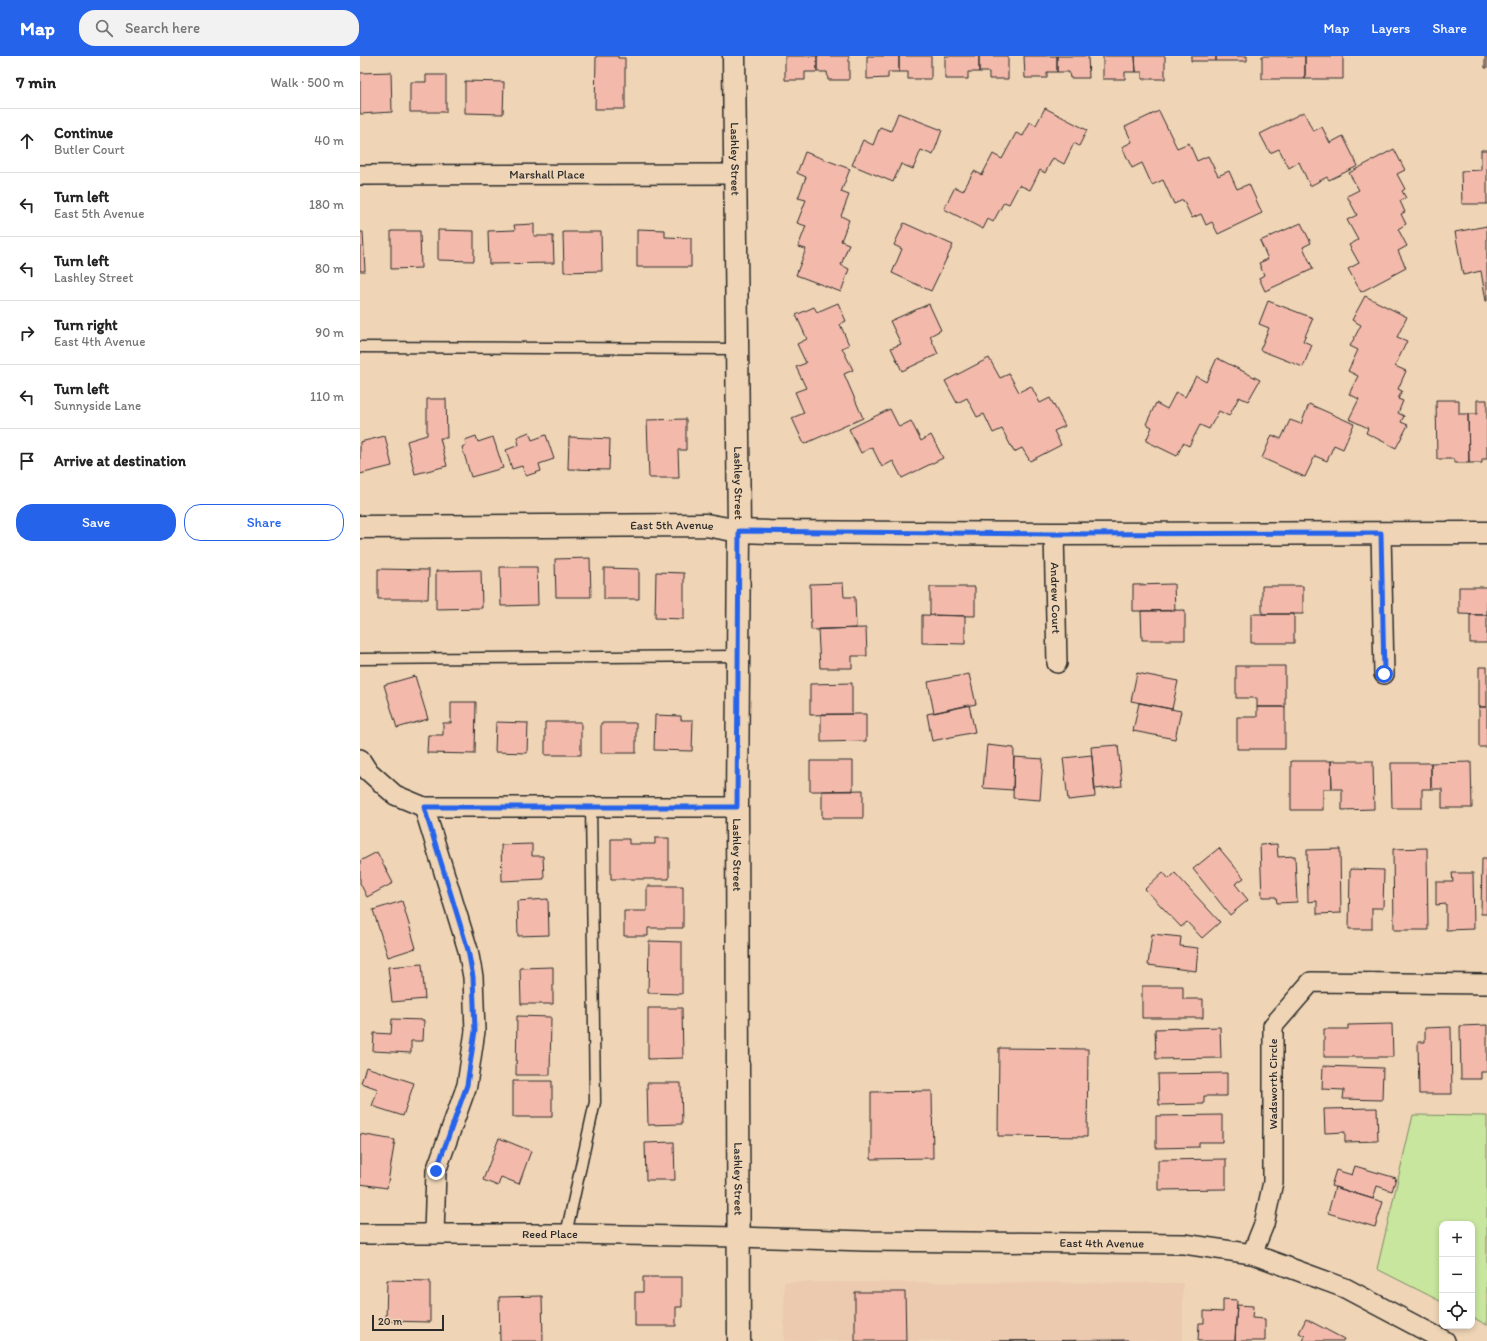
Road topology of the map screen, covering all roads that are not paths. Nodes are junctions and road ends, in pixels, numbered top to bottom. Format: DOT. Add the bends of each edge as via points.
graph roads {
  1 [pos="734,56"];
  2 [pos="735,174"];
  3 [pos="360,175"];
  4 [pos="360,347"];
  5 [pos="737,349"];
  6 [pos="360,527"];
  7 [pos="739,531"];
  8 [pos="1381,533"];
  9 [pos="1487,533"];
  10 [pos="1054,534"];
  11 [pos="738,656"];
  12 [pos="360,659"];
  13 [pos="1057,663"];
  14 [pos="1384,674"];
  15 [pos="360,759"];
  16 [pos="424,807"];
  17 [pos="591,807"];
  18 [pos="737,807"];
  19 [pos="1487,984"];
  20 [pos="360,1234"];
  21 [pos="434,1234"];
  22 [pos="566,1234"];
  23 [pos="739,1236"];
  24 [pos="1252,1254"];
  25 [pos="1435,1339"];
  26 [pos="739,1341"];
  1 -- 2 [label="main road, Lashley Street"];
  2 -- 3 [label="street, Marshall Place"];
  2 -- 5 [label="main road, Lashley Street"];
  4 -- 5 [label="lane"];
  5 -- 7 [label="main road, Lashley Street"];
  6 -- 7 [label="main road, East 5th Avenue" via="706,525"];
  7 -- 10 [label="main road, East 5th Avenue"];
  7 -- 11 [label="main road, Lashley Street"];
  8 -- 9 [label="main road, East 5th Avenue"];
  8 -- 10 [label="main road, East 5th Avenue"];
  8 -- 14 [label="street"];
  10 -- 13 [label="street, Andrew Court"];
  11 -- 12 [label="lane"];
  11 -- 18 [label="main road, Lashley Street"];
  15 -- 16 [label="street" via="367,770 395,795"];
  16 -- 17 [label="street"];
  16 -- 21 [label="street" via="468,950 473,977 475,1031 467,1085 436,1171"];
  17 -- 18 [label="street"];
  17 -- 22 [label="lane" via="595,1102"];
  18 -- 23 [label="main road, Lashley Street"];
  19 -- 24 [label="street, Wadsworth Circle" via="1311,982 1306,987 1273,1026 1273,1182 1264,1224"];
  20 -- 21 [label="street, Reed Place"];
  21 -- 22 [label="street, Reed Place"];
  22 -- 23 [label="street, Reed Place"];
  23 -- 24 [label="street, East 4th Avenue" via="865,1241 1184,1244"];
  23 -- 26 [label="main road, Lashley Street"];
  24 -- 25 [label="street, East 4th Avenue" via="1345,1288"];
}
